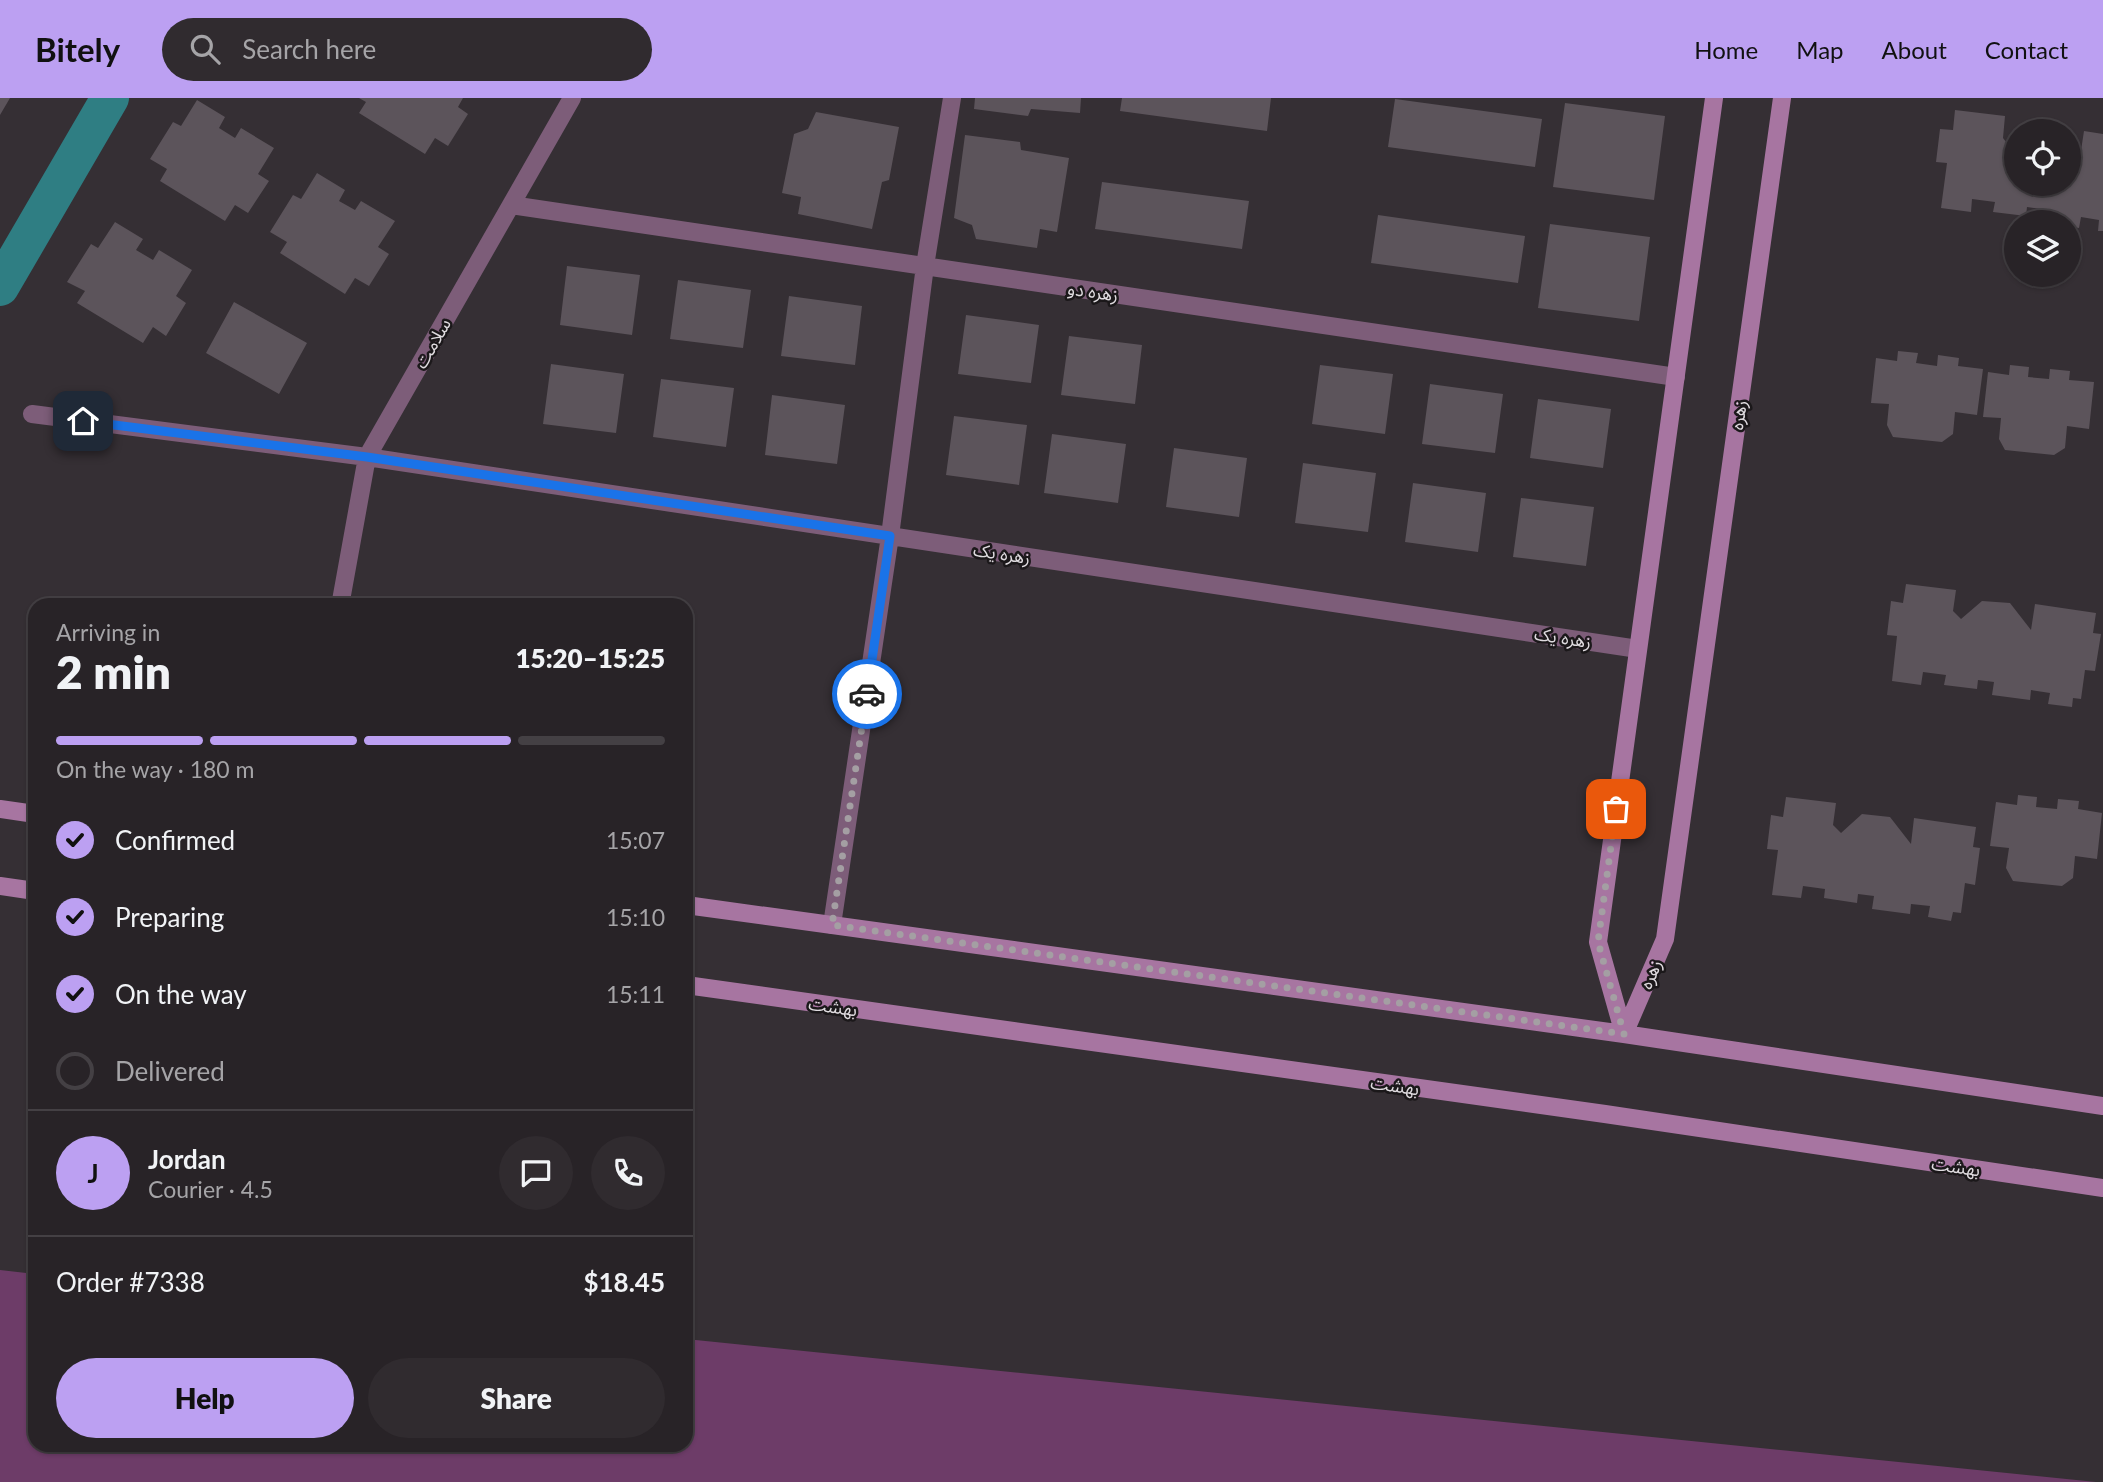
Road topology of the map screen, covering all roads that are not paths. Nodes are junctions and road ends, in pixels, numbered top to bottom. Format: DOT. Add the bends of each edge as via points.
graph roads {
  1 [pos="572,98"];
  2 [pos="952,98"];
  3 [pos="1714,98"];
  4 [pos="1782,98"];
  5 [pos="511,205"];
  6 [pos="925,266"];
  7 [pos="1676,377"];
  8 [pos="32,414"];
  9 [pos="367,457"];
  10 [pos="890,536"];
  11 [pos="341,598"];
  12 [pos="1638,649"];
  13 [pos="0,809"];
  14 [pos="28,813"];
  15 [pos="0,886"];
  16 [pos="28,890"];
  17 [pos="693,906"];
  18 [pos="832,925"];
  19 [pos="693,986"];
  20 [pos="1624,1034"];
  21 [pos="2103,1106"];
  22 [pos="2103,1188"];
  1 -- 5 [label="street, سلامت"];
  2 -- 6 [label="street"];
  3 -- 7 [label="main road, زهره"];
  4 -- 20 [label="main road, زهره" via="1665,939"];
  5 -- 6 [label="street, زهره دو"];
  5 -- 9 [label="street, سلامت"];
  6 -- 7 [label="street, زهره دو"];
  6 -- 10 [label="street"];
  7 -- 12 [label="main road, زهره"];
  8 -- 9 [label="street, زهره یک"];
  9 -- 10 [label="street, زهره یک"];
  9 -- 11 [label="street, سلامت"];
  10 -- 12 [label="street, زهره یک"];
  10 -- 18 [label="street"];
  12 -- 20 [label="main road, زهره" via="1598,942"];
  13 -- 14 [label="main road"];
  15 -- 16 [label="main road"];
  17 -- 18 [label="main road"];
  18 -- 20 [label="main road"];
  19 -- 22 [label="main road, بهشت"];
  20 -- 21 [label="main road"];
}
